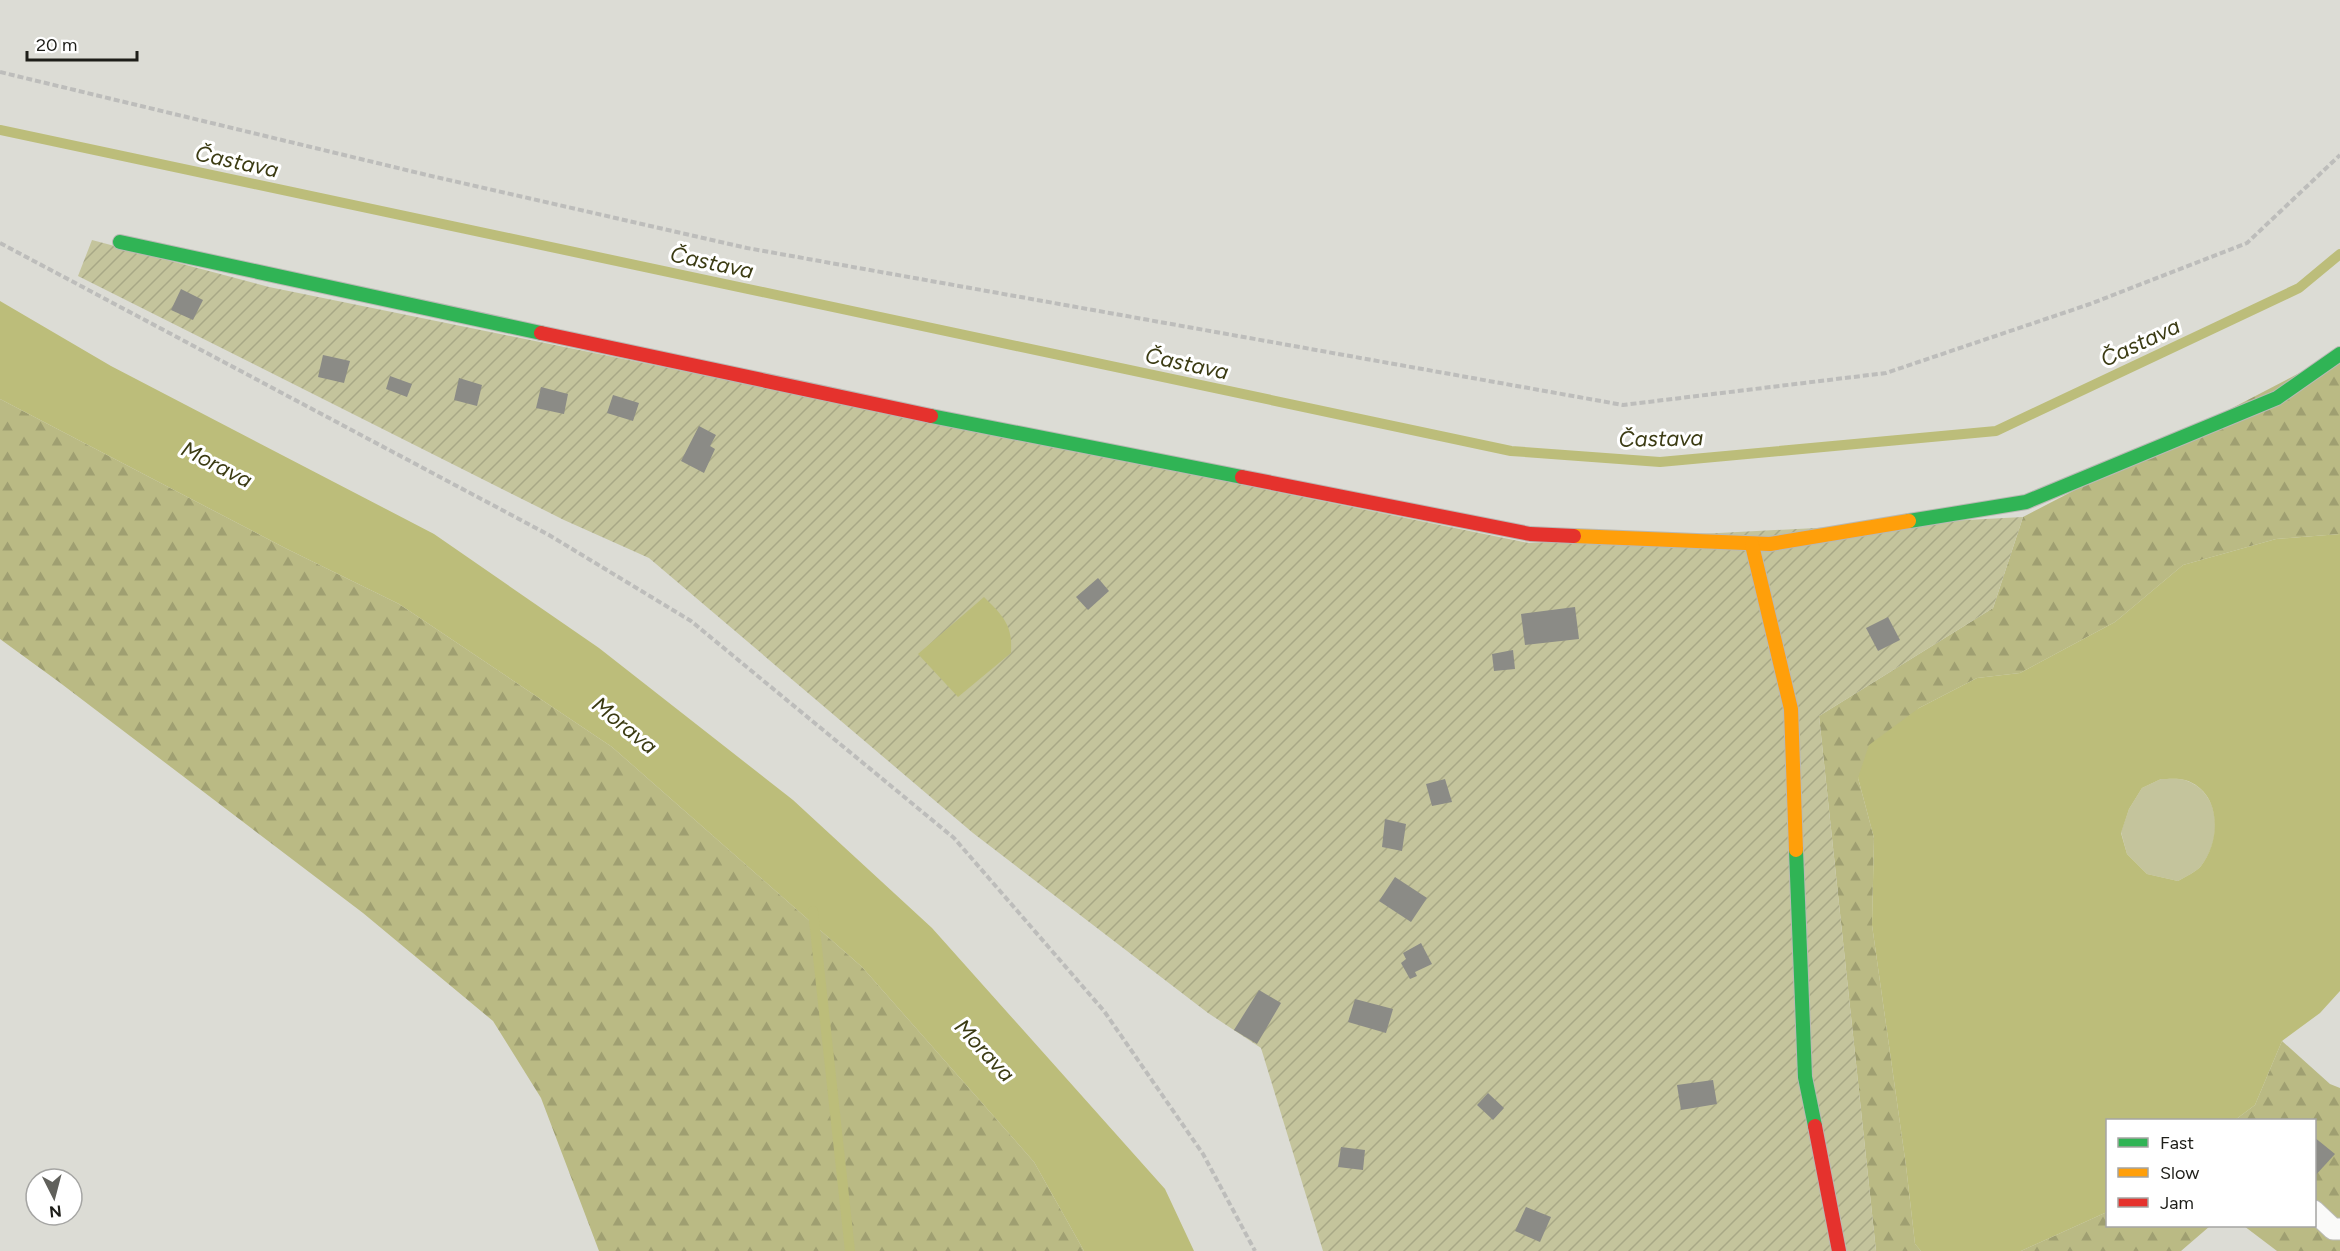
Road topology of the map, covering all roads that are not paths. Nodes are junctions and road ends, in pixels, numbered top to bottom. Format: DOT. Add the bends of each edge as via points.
graph roads {
  1 [pos="120,242"];
  2 [pos="2340,354"];
  3 [pos="1752,545"];
  4 [pos="2316,1213"];
  5 [pos="2340,1228"];
  6 [pos="1839,1251"];
  1 -- 3 [label="street" via="827,395 1530,534"];
  2 -- 3 [label="street" via="2277,398 2026,502"];
  3 -- 6 [label="street" via="1791,709 1805,1077"];
  4 -- 5 [label="lane" via="2333,1229"];
}
